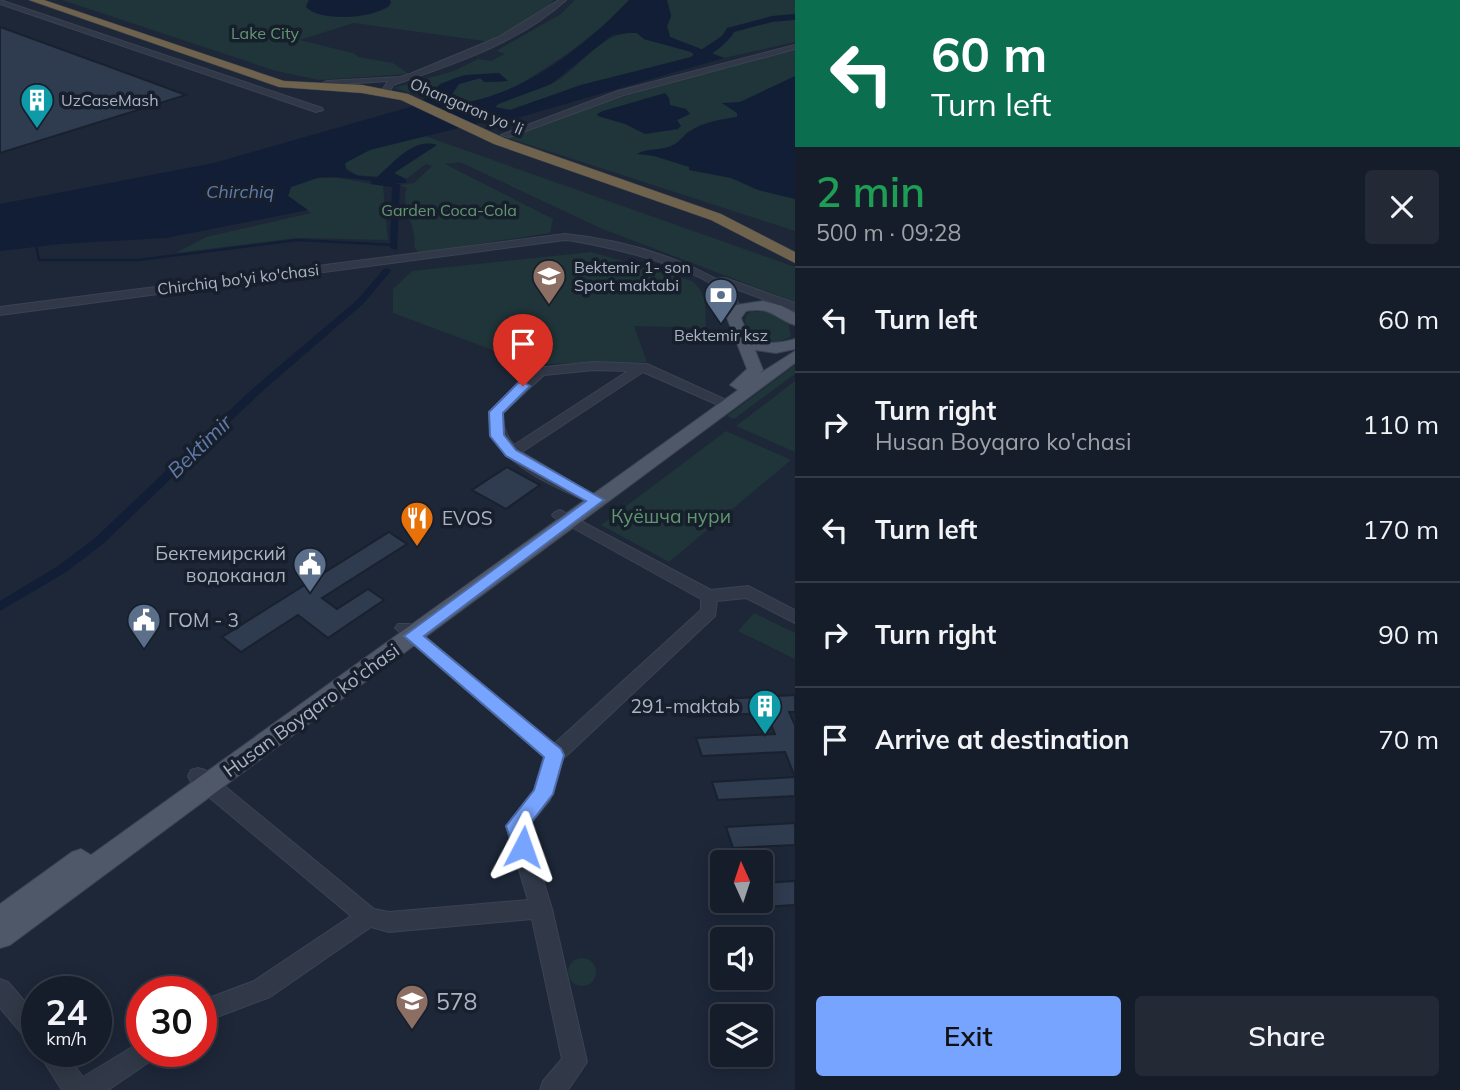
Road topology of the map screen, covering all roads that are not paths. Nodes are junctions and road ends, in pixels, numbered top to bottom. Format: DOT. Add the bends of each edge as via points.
graph roads {
  1 [pos="34,0"];
  2 [pos="48,0"];
  3 [pos="563,0"];
  4 [pos="0,2"];
  5 [pos="795,47"];
  6 [pos="410,77"];
  7 [pos="327,83"];
  8 [pos="387,89"];
  9 [pos="413,99"];
  10 [pos="319,110"];
  11 [pos="475,127"];
  12 [pos="506,135"];
  13 [pos="475,248"];
  14 [pos="795,250"];
  15 [pos="795,258"];
  16 [pos="791,310"];
  17 [pos="0,311"];
  18 [pos="735,314"];
  19 [pos="795,321"];
  20 [pos="743,338"];
  21 [pos="794,352"];
  22 [pos="642,367"];
  23 [pos="722,402"];
  24 [pos="511,453"];
  25 [pos="591,498"];
  26 [pos="565,517"];
  27 [pos="709,596"];
  28 [pos="795,617"];
  29 [pos="408,632"];
  30 [pos="554,755"];
  31 [pos="203,780"];
  32 [pos="541,909"];
  33 [pos="368,917"];
  34 [pos="0,919"];
  35 [pos="0,936"];
  36 [pos="0,990"];
  37 [pos="217,1006"];
  38 [pos="21,1015"];
  39 [pos="126,1063"];
  40 [pos="61,1067"];
  41 [pos="77,1090"];
  42 [pos="86,1090"];
  43 [pos="552,1090"];
  1 -- 9 [label="highway, Ohangaron yoʻli" via="282,84 362,89"];
  2 -- 7 [label="highway, Ohangaron yoʻli" via="288,81"];
  3 -- 6 [label="street" via="509,36"];
  4 -- 10 [label="street"];
  5 -- 12 [label="street" via="621,93"];
  6 -- 7 [label="street"];
  6 -- 8 [label="street" via="390,83"];
  7 -- 8 [label="highway, Ohangaron yoʻli"];
  8 -- 9 [label="highway, Ohangaron yoʻli"];
  9 -- 11 [label="highway, Ohangaron yoʻli"];
  11 -- 14 [label="highway, Ohangaron yoʻli" via="698,205"];
  11 -- 15 [label="highway, Ohangaron yoʻli" via="526,151 705,213"];
  13 -- 16 [label="street, Chirchiq bo'yi ko'chasi" via="555,234 599,238 667,259"];
  13 -- 17 [label="street, Chirchiq bo'yi ko'chasi"];
  13 -- 18 [label="street, Chirchiq bo'yi ko'chasi" via="557,237 601,242 718,283 732,297"];
  16 -- 18 [label="main road" via="754,305"];
  16 -- 19 [label="main road"];
  18 -- 20 [label="main road, Husan Boyqaro ko'chasi"];
  20 -- 21 [label="main road, Husan Boyqaro ko'chasi"];
  20 -- 23 [label="main road, Husan Boyqaro ko'chasi" via="755,370"];
  21 -- 23 [label="main road, Husan Boyqaro ko'chasi"];
  22 -- 23 [label="street"];
  22 -- 24 [label="street"];
  22 -- 24 [label="street" via="540,371 496,412 497,436"];
  23 -- 25 [label="main road, Husan Boyqaro ko'chasi"];
  24 -- 25 [label="street"];
  25 -- 26 [label="main road, Husan Boyqaro ko'chasi"];
  26 -- 27 [label="street"];
  26 -- 29 [label="main road, Husan Boyqaro ko'chasi"];
  27 -- 28 [label="street" via="748,592"];
  27 -- 30 [label="street" via="709,612"];
  29 -- 30 [label="street"];
  29 -- 31 [label="main road, Husan Boyqaro ko'chasi"];
  30 -- 32 [label="street" via="543,794 516,826"];
  31 -- 33 [label="street"];
  31 -- 34 [label="main road, Husan Boyqaro ko'chasi"];
  31 -- 35 [label="main road, Husan Boyqaro ko'chasi"];
  32 -- 33 [label="street" via="389,922"];
  32 -- 43 [label="street" via="575,1062"];
  33 -- 37 [label="street" via="262,989"];
  36 -- 38 [label="street"];
  39 -- 42 [label="street"];
  40 -- 41 [label="street"];
}
